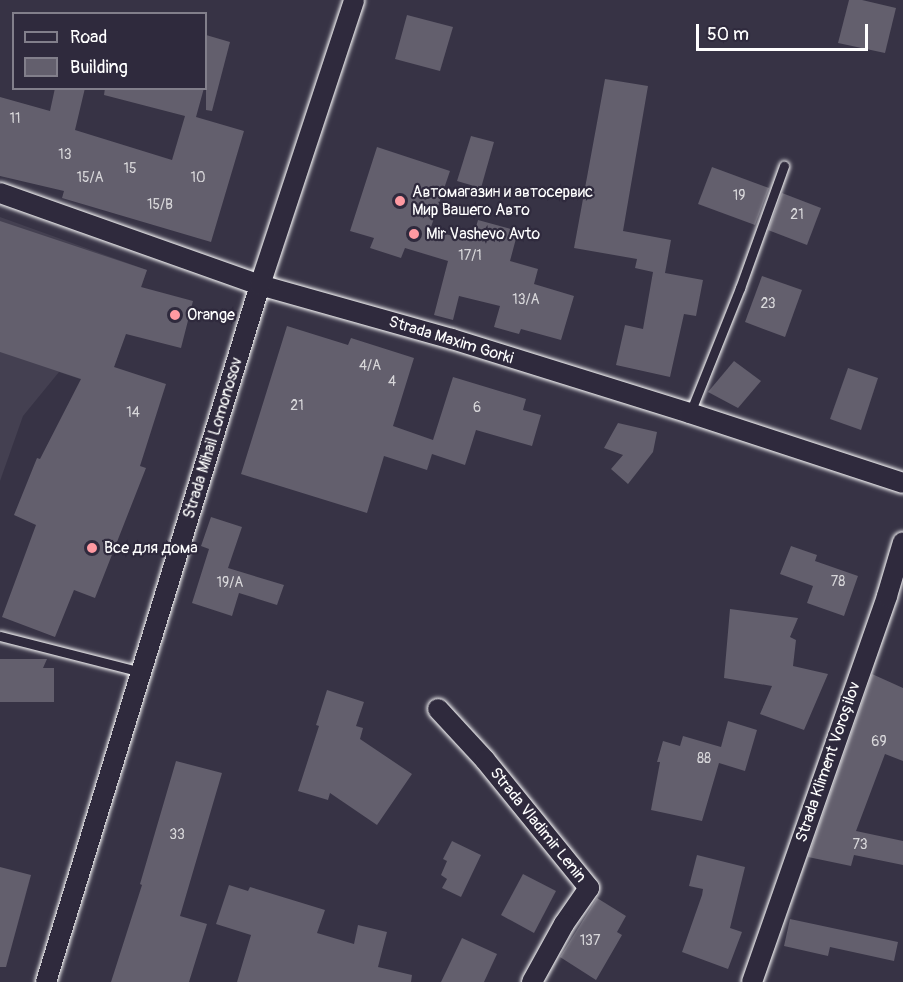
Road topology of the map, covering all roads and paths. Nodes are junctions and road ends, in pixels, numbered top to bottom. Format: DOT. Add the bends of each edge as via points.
graph roads {
  1 [pos="354,0"];
  2 [pos="784,166"];
  3 [pos="0,193"];
  4 [pos="260,285"];
  5 [pos="690,412"];
  6 [pos="903,483"];
  7 [pos="903,542"];
  8 [pos="0,636"];
  9 [pos="141,672"];
  10 [pos="438,709"];
  11 [pos="46,982"];
  12 [pos="532,982"];
  13 [pos="752,982"];
  1 -- 4 [label="street, Strada Mihail Lomonosov"];
  2 -- 5 [label="lane"];
  3 -- 4 [label="street, Strada Maxim Gorki"];
  4 -- 5 [label="street, Strada Maxim Gorki"];
  4 -- 9 [label="street, Strada Mihail Lomonosov"];
  5 -- 6 [label="street, Strada Maxim Gorki"];
  7 -- 13 [label="street, Strada Kliment Voroșilov"];
  8 -- 9 [label="lane"];
  9 -- 11 [label="street, Strada Mihail Lomonosov"];
  10 -- 12 [label="street, Strada Vladimir Lenin" via="485,760 589,888"];
}
